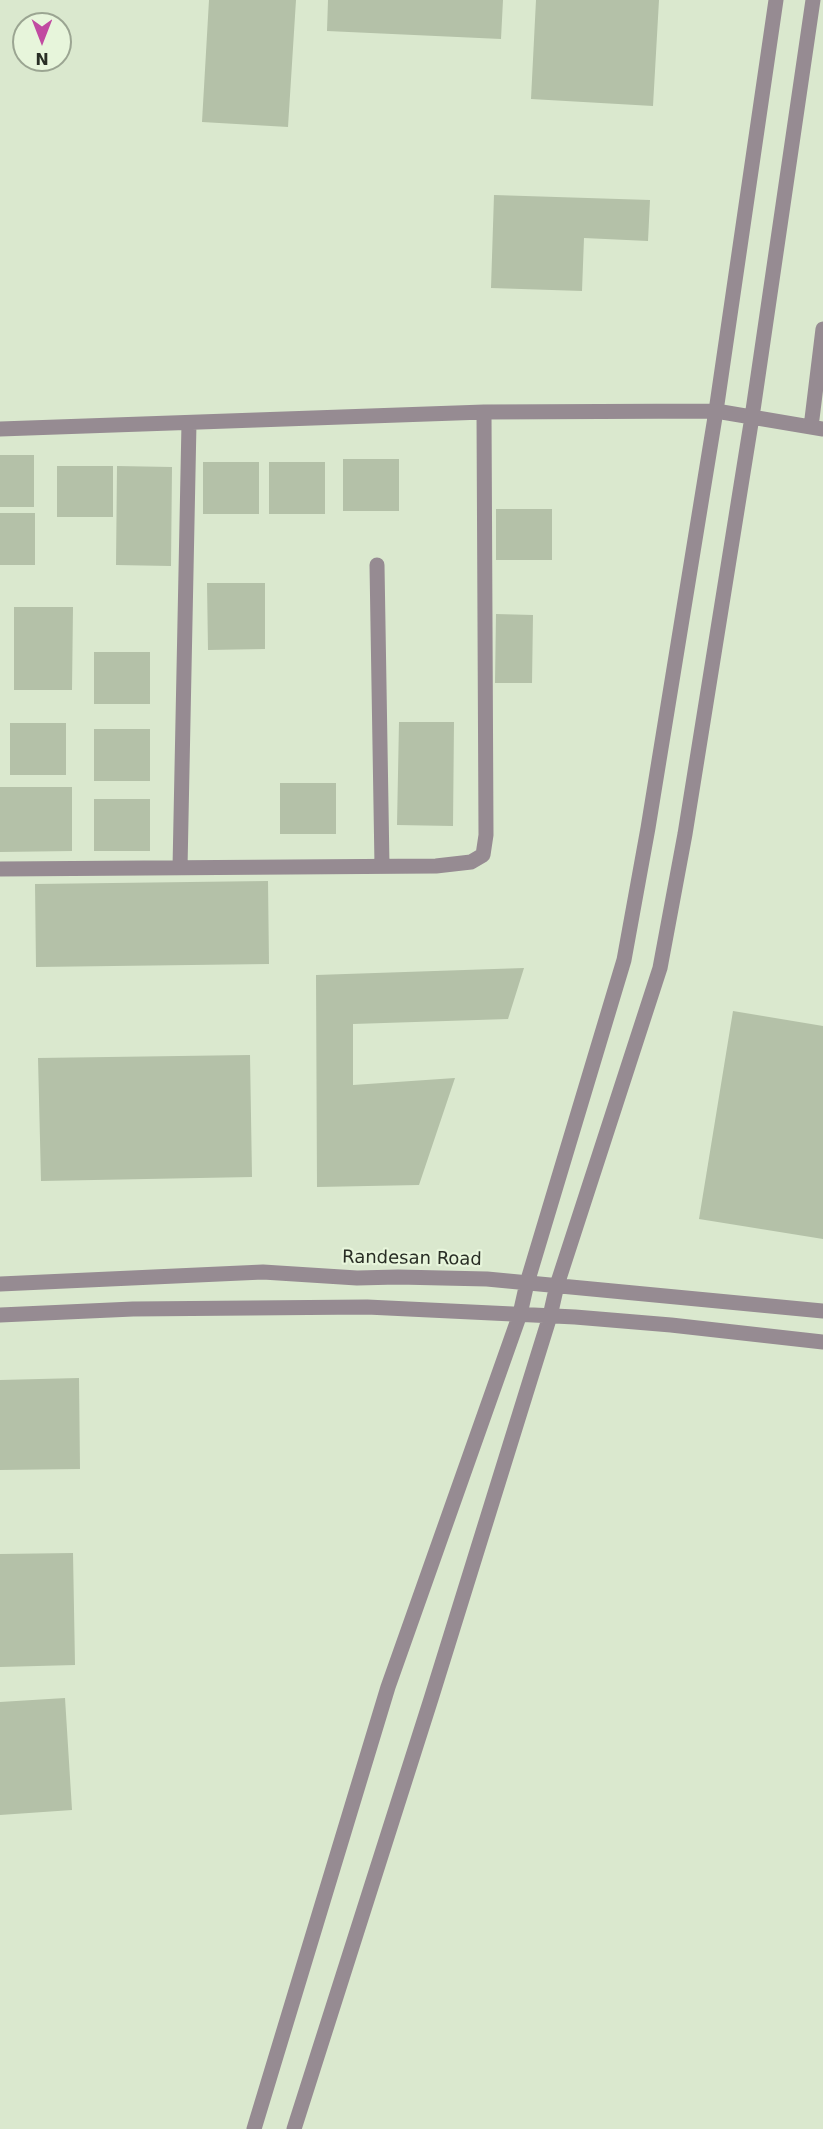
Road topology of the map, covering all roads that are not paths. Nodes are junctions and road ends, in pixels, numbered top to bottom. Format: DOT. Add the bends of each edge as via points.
graph roads {
  1 [pos="776,0"];
  2 [pos="813,0"];
  3 [pos="823,329"];
  4 [pos="716,411"];
  5 [pos="484,412"];
  6 [pos="752,417"];
  7 [pos="189,423"];
  8 [pos="817,428"];
  9 [pos="0,429"];
  10 [pos="377,565"];
  11 [pos="382,866"];
  12 [pos="180,868"];
  13 [pos="0,869"];
  14 [pos="527,1283"];
  15 [pos="0,1284"];
  16 [pos="557,1285"];
  17 [pos="823,1311"];
  18 [pos="520,1314"];
  19 [pos="0,1315"];
  20 [pos="550,1316"];
  21 [pos="823,1342"];
  22 [pos="254,2129"];
  23 [pos="294,2129"];
  1 -- 4 [label="street"];
  2 -- 6 [label="street"];
  3 -- 8 [label="street"];
  4 -- 5 [label="street"];
  4 -- 6 [label="street"];
  4 -- 14 [label="street" via="624,960"];
  5 -- 7 [label="street"];
  5 -- 11 [label="street" via="483,855 471,862 436,866"];
  6 -- 8 [label="street"];
  6 -- 16 [label="street" via="660,968"];
  7 -- 9 [label="street"];
  7 -- 12 [label="street"];
  10 -- 11 [label="street"];
  11 -- 12 [label="street"];
  12 -- 13 [label="street"];
  14 -- 15 [label="street, Randesan Road" via="263,1272"];
  14 -- 16 [label="street, Randesan Road"];
  14 -- 18 [label="street"];
  16 -- 17 [label="street, Randesan Road"];
  16 -- 20 [label="street"];
  18 -- 19 [label="street" via="367,1307 133,1309"];
  18 -- 20 [label="street"];
  18 -- 22 [label="street" via="388,1687"];
  20 -- 21 [label="street"];
  20 -- 23 [label="street"];
}
